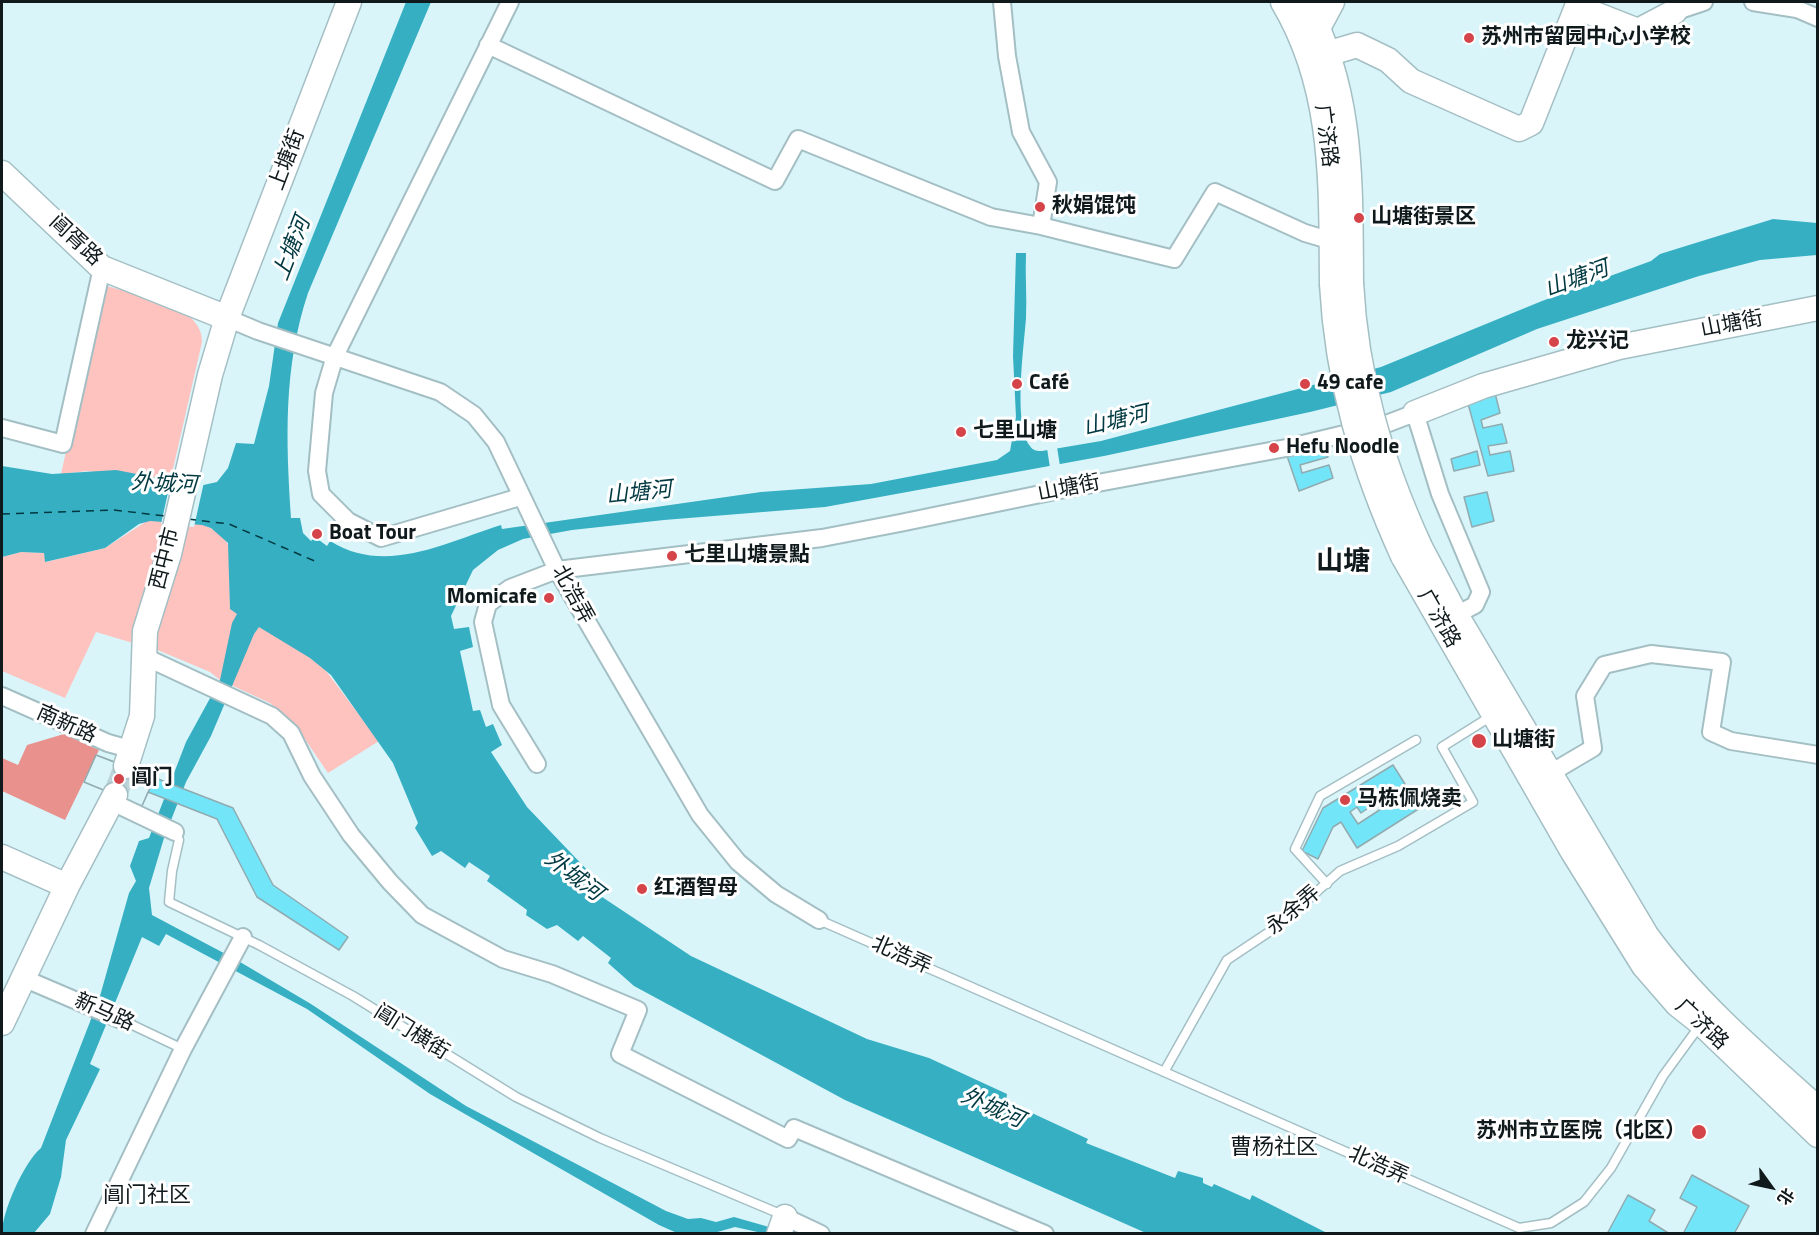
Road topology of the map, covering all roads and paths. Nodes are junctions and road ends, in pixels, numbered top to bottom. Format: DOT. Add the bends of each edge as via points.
graph roads {
  1 [pos="349,2"];
  2 [pos="510,2"];
  3 [pos="1002,2"];
  4 [pos="1283,2"];
  5 [pos="1305,2"];
  6 [pos="1332,2"];
  7 [pos="1704,2"];
  8 [pos="1753,2"];
  9 [pos="1678,7"];
  10 [pos="1818,18"];
  11 [pos="1310,32"];
  12 [pos="489,45"];
  13 [pos="1319,56"];
  14 [pos="2,173"];
  15 [pos="1041,226"];
  16 [pos="1332,241"];
  17 [pos="102,268"];
  18 [pos="1341,284"];
  19 [pos="1818,308"];
  20 [pos="227,318"];
  21 [pos="335,356"];
  22 [pos="1415,413"];
  23 [pos="2,428"];
  24 [pos="524,504"];
  25 [pos="1412,552"];
  26 [pos="557,570"];
  27 [pos="1456,615"];
  28 [pos="143,656"];
  29 [pos="2,696"];
  30 [pos="1493,715"];
  31 [pos="1416,740"];
  32 [pos="1818,754"];
  33 [pos="129,758"];
  34 [pos="537,764"];
  35 [pos="1550,774"];
  36 [pos="114,799"];
  37 [pos="175,832"];
  38 [pos="2,857"];
  39 [pos="1327,884"];
  40 [pos="67,886"];
  41 [pos="819,920"];
  42 [pos="243,937"];
  43 [pos="23,978"];
  44 [pos="4,1012"];
  45 [pos="1706,1017"];
  46 [pos="126,1022"];
  47 [pos="183,1049"];
  48 [pos="1164,1072"];
  49 [pos="1818,1109"];
  50 [pos="1818,1135"];
  51 [pos="782,1226"];
  52 [pos="96,1233"];
  53 [pos="821,1233"];
  54 [pos="1045,1233"];
  1 -- 20 [label="main road, 上塘街"];
  2 -- 12 [label="street"];
  3 -- 15 [label="street" via="1021,132 1048,182"];
  4 -- 11 [label="main road, 广济路"];
  5 -- 11 [label="main road, 广济路"];
  6 -- 11 [label="main road"];
  7 -- 9 [label="street"];
  8 -- 10 [label="street" via="1797,9"];
  9 -- 13 [label="main road" via="1638,31 1577,7 1531,123 1518,129 1411,81 1388,60 1357,45"];
  11 -- 13 [label="main road, 广济路"];
  12 -- 15 [label="street" via="775,181 798,139 991,218"];
  12 -- 21 [label="street"];
  13 -- 16 [label="main road, 广济路" via="1328,136"];
  13 -- 18 [label="main road, 广济路" via="1341,99 1349,150"];
  14 -- 17 [label="main road, 阊胥路"];
  15 -- 16 [label="street" via="1174,259 1215,192 1305,233"];
  16 -- 18 [label="main road, 广济路"];
  17 -- 20 [label="main road, 阊胥路"];
  17 -- 23 [label="street" via="63,444"];
  18 -- 25 [label="main road, 广济路, bridge" via="1336,344 1349,409 1372,484"];
  19 -- 22 [label="main road, 山塘街" via="1619,347 1483,386"];
  20 -- 21 [label="street, 北浩弄"];
  20 -- 28 [label="main road, 西中市" via="146,631"];
  21 -- 24 [label="street, 北浩弄" via="440,392 474,415 496,442"];
  21 -- 24 [label="street" via="324,393 317,471 321,494 348,521 381,538"];
  22 -- 26 [label="street, 山塘街" via="1386,424 1286,448 822,538"];
  22 -- 27 [label="street" via="1440,494 1481,592 1474,605"];
  24 -- 26 [label="street, 北浩弄"];
  25 -- 27 [label="main road, 广济路"];
  25 -- 30 [label="main road, 广济路"];
  26 -- 34 [label="street, 山塘街" via="510,588 488,604 483,622 501,705"];
  26 -- 41 [label="street, 北浩弄" via="700,815 738,862 776,894"];
  27 -- 35 [label="main road, 广济路"];
  28 -- 33 [label="main road, 西中市" via="142,717"];
  28 -- 54 [label="street" via="272,716 286,728 351,835 422,915 503,959 552,974 638,1010 620,1054 788,1139 794,1128"];
  29 -- 33 [label="street, 南新路" via="108,743"];
  30 -- 39 [label="lane, 永余弄" via="1442,747 1473,802 1398,846 1340,872"];
  30 -- 45 [label="main road, 广济路" via="1630,946 1677,1004"];
  31 -- 39 [label="lane" via="1320,795 1295,849"];
  32 -- 35 [label="street" via="1731,741 1711,732 1722,662 1652,654 1604,665 1585,696 1593,748"];
  35 -- 45 [label="main road, 广济路" via="1646,935"];
  36 -- 37 [label="street, 阊门横街"];
  36 -- 40 [label="main road"];
  37 -- 42 [label="lane, 阊门横街" via="179,840 169,902"];
  38 -- 40 [label="main road"];
  39 -- 48 [label="lane, 永余弄" via="1278,926 1227,960"];
  40 -- 43 [label="main road"];
  41 -- 48 [label="lane, 北浩弄"];
  42 -- 47 [label="street"];
  42 -- 51 [label="lane, 阊门横街" via="353,996 516,1097"];
  43 -- 44 [label="main road"];
  43 -- 46 [label="street, 新马路"];
  45 -- 48 [label="lane, 北浩弄" via="1663,1076 1611,1168 1584,1202 1551,1223 1519,1228"];
  45 -- 49 [label="main road, 广济路"];
  45 -- 50 [label="main road, 广济路"];
  46 -- 47 [label="lane, 新马路"];
  47 -- 52 [label="street"];
  51 -- 53 [label="street"];
}
